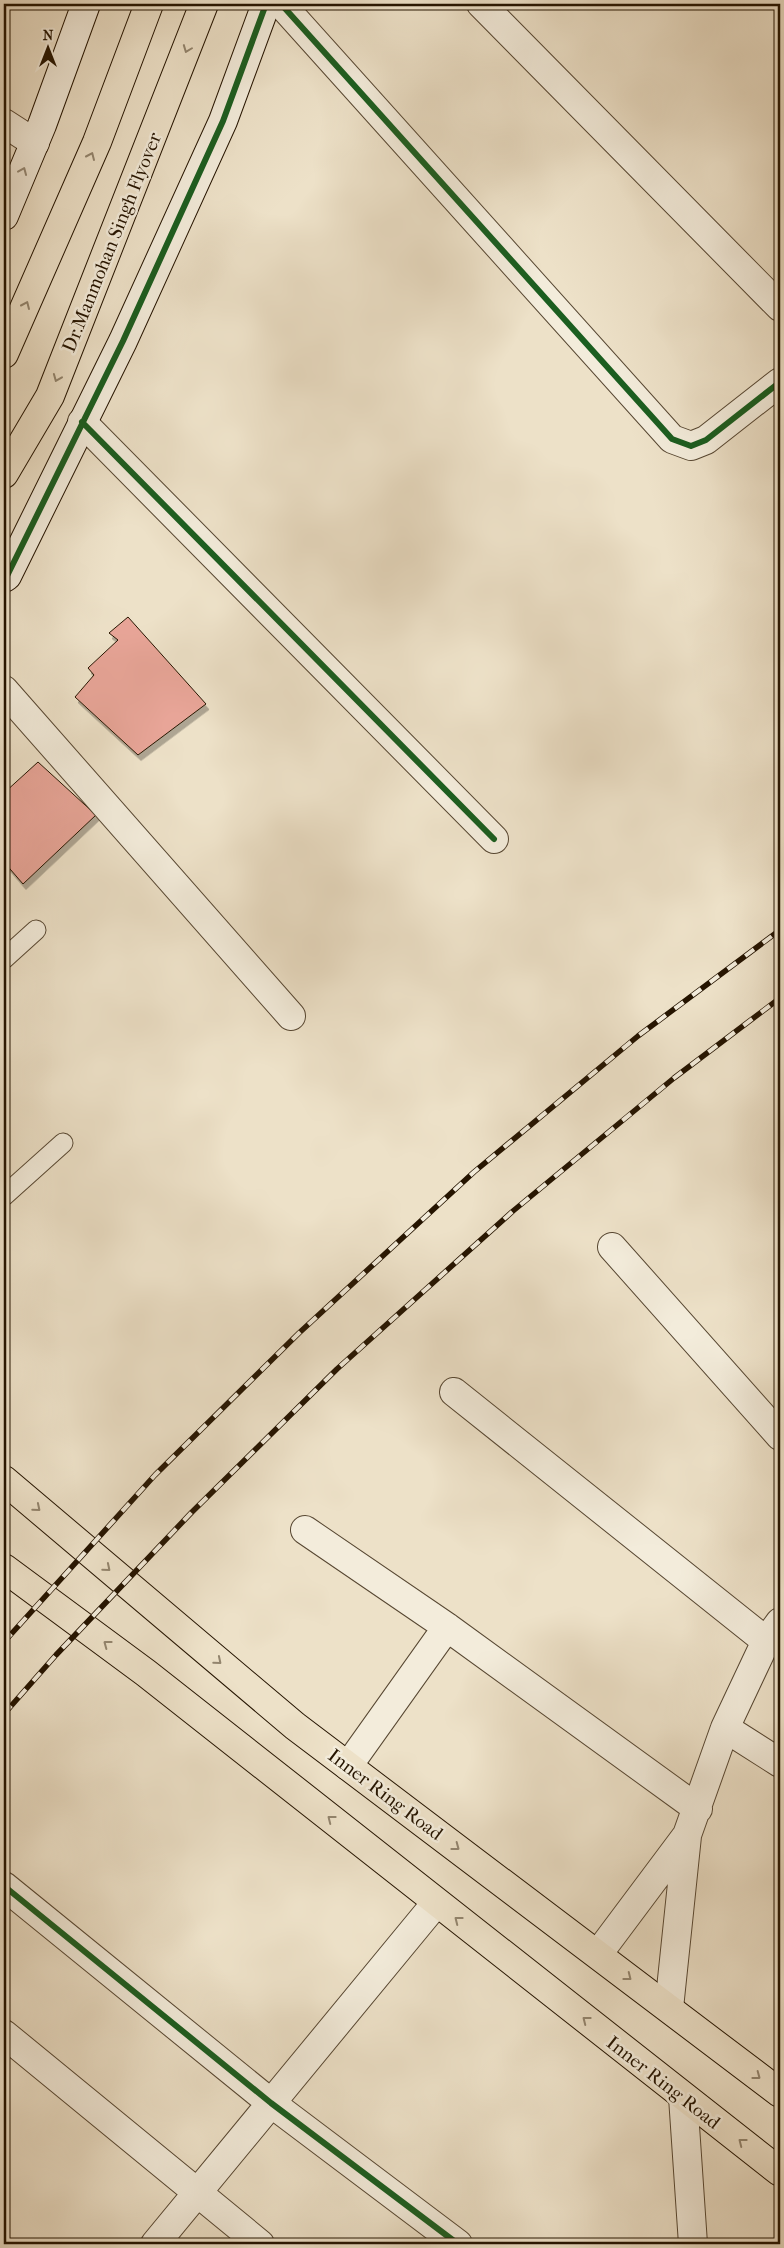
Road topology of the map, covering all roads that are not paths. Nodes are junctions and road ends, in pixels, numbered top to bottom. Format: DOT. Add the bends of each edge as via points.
graph roads {
  1 [pos="86,4"];
  2 [pos="149,4"];
  3 [pos="204,4"];
  4 [pos="266,4"];
  5 [pos="281,4"];
  6 [pos="481,4"];
  7 [pos="4,123"];
  8 [pos="34,143"];
  9 [pos="4,216"];
  10 [pos="780,307"];
  11 [pos="5,352"];
  12 [pos="780,382"];
  13 [pos="82,422"];
  14 [pos="4,474"];
  15 [pos="4,578"];
  16 [pos="4,690"];
  17 [pos="494,840"];
  18 [pos="36,930"];
  19 [pos="4,959"];
  20 [pos="291,1016"];
  21 [pos="63,1143"];
  22 [pos="4,1196"];
  23 [pos="612,1247"];
  24 [pos="454,1392"];
  25 [pos="780,1436"];
  26 [pos="4,1480"];
  27 [pos="305,1530"];
  28 [pos="4,1568"];
  29 [pos="447,1627"];
  30 [pos="773,1631"];
  31 [pos="725,1728"];
  32 [pos="780,1763"];
  33 [pos="348,1766"];
  34 [pos="698,1809"];
  35 [pos="687,1835"];
  36 [pos="4,1886"];
  37 [pos="436,1903"];
  38 [pos="598,1954"];
  39 [pos="669,2008"];
  40 [pos="4,2034"];
  41 [pos="780,2093"];
  42 [pos="683,2096"];
  43 [pos="271,2104"];
  44 [pos="780,2172"];
  45 [pos="197,2193"];
  46 [pos="155,2244"];
  47 [pos="260,2244"];
  48 [pos="458,2244"];
  49 [pos="693,2244"];
  1 -- 8 [label="street"];
  11 -- 2 [label="highway, one-way" via="97,142"];
  3 -- 14 [label="highway, Dr.Manmohan Singh Flyover, one-way" via="50,396"];
  4 -- 13 [label="street" via="223,121 127,332"];
  5 -- 12 [label="street" via="672,439 692,446 706,440"];
  6 -- 10 [label="street"];
  7 -- 8 [label="street"];
  9 -- 8 [label="street, one-way"];
  13 -- 15 [label="street"];
  13 -- 17 [label="street"];
  16 -- 20 [label="street"];
  18 -- 19 [label="lane"];
  21 -- 22 [label="lane"];
  23 -- 25 [label="street"];
  24 -- 30 [label="street"];
  26 -- 33 [label="highway, Inner Ring Road, one-way" via="295,1726"];
  27 -- 29 [label="street"];
  37 -- 28 [label="highway, Inner Ring Road, one-way" via="146,1673"];
  29 -- 33 [label="street"];
  29 -- 34 [label="street"];
  30 -- 31 [label="street"];
  31 -- 32 [label="street"];
  31 -- 34 [label="street"];
  33 -- 38 [label="highway, Inner Ring Road, one-way"];
  34 -- 35 [label="street"];
  35 -- 38 [label="street"];
  35 -- 39 [label="street"];
  36 -- 43 [label="street"];
  42 -- 37 [label="highway, Inner Ring Road, one-way"];
  37 -- 43 [label="street"];
  38 -- 39 [label="highway, Inner Ring Road, one-way"];
  39 -- 41 [label="highway, Inner Ring Road, one-way"];
  40 -- 45 [label="street"];
  44 -- 42 [label="highway, Inner Ring Road, one-way"];
  42 -- 49 [label="street"];
  43 -- 45 [label="street"];
  43 -- 48 [label="street"];
  45 -- 46 [label="street"];
  45 -- 47 [label="street"];
}
